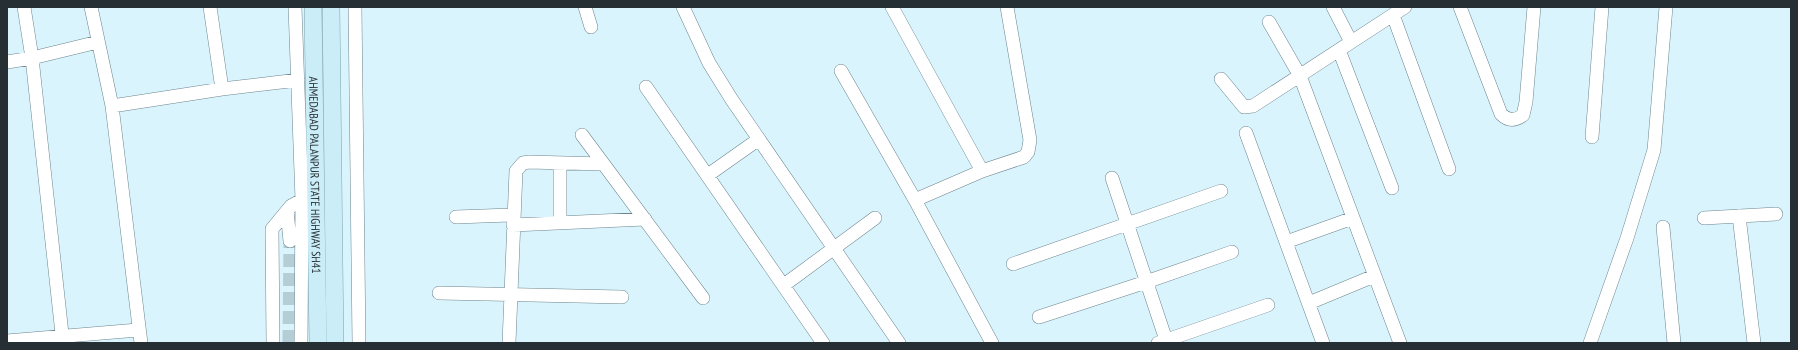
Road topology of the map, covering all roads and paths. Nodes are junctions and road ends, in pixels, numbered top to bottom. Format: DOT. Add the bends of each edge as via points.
graph roads {
  1 [pos="24,7"];
  2 [pos="91,7"];
  3 [pos="210,7"];
  4 [pos="295,7"];
  5 [pos="312,7"];
  6 [pos="331,7"];
  7 [pos="355,7"];
  8 [pos="585,7"];
  9 [pos="683,7"];
  10 [pos="892,7"];
  11 [pos="1007,7"];
  12 [pos="1333,7"];
  13 [pos="1404,7"];
  14 [pos="1460,7"];
  15 [pos="1534,7"];
  16 [pos="1602,7"];
  17 [pos="1666,7"];
  18 [pos="1393,15"];
  19 [pos="1269,22"];
  20 [pos="591,27"];
  21 [pos="98,42"];
  22 [pos="1351,42"];
  23 [pos="1339,50"];
  24 [pos="32,58"];
  25 [pos="7,62"];
  26 [pos="841,71"];
  27 [pos="1300,76"];
  28 [pos="1222,78"];
  29 [pos="298,80"];
  30 [pos="646,86"];
  31 [pos="222,89"];
  32 [pos="112,106"];
  33 [pos="1246,133"];
  34 [pos="582,135"];
  35 [pos="1592,137"];
  36 [pos="759,139"];
  37 [pos="560,163"];
  38 [pos="603,164"];
  39 [pos="982,170"];
  40 [pos="1449,170"];
  41 [pos="708,175"];
  42 [pos="1112,178"];
  43 [pos="1392,188"];
  44 [pos="1222,191"];
  45 [pos="302,200"];
  46 [pos="915,200"];
  47 [pos="287,211"];
  48 [pos="1776,214"];
  49 [pos="1739,216"];
  50 [pos="456,217"];
  51 [pos="875,218"];
  52 [pos="1353,218"];
  53 [pos="1704,218"];
  54 [pos="644,219"];
  55 [pos="513,220"];
  56 [pos="560,223"];
  57 [pos="1128,225"];
  58 [pos="1663,226"];
  59 [pos="290,241"];
  60 [pos="1286,242"];
  61 [pos="833,247"];
  62 [pos="1232,252"];
  63 [pos="1012,264"];
  64 [pos="1374,276"];
  65 [pos="1146,282"];
  66 [pos="784,285"];
  67 [pos="439,293"];
  68 [pos="511,295"];
  69 [pos="622,297"];
  70 [pos="703,298"];
  71 [pos="1309,303"];
  72 [pos="1268,304"];
  73 [pos="1039,317"];
  74 [pos="138,330"];
  75 [pos="62,339"];
  76 [pos="7,341"];
  77 [pos="1163,342"];
  78 [pos="141,343"];
  79 [pos="273,343"];
  80 [pos="301,343"];
  81 [pos="318,343"];
  82 [pos="335,343"];
  83 [pos="359,343"];
  84 [pos="509,343"];
  85 [pos="823,343"];
  86 [pos="899,343"];
  87 [pos="992,343"];
  88 [pos="1324,343"];
  89 [pos="1400,343"];
  90 [pos="1590,343"];
  91 [pos="1674,343"];
  92 [pos="1754,343"];
  1 -- 24 [label="street"];
  2 -- 21 [label="street"];
  3 -- 31 [label="street"];
  4 -- 29 [label="street"];
  5 -- 81 [label="main road, AHMEDABAD PALANPUR STATE HIGHWAY SH41"];
  6 -- 82 [label="main road, AHMEDABAD PALANPUR STATE HIGHWAY SH41"];
  7 -- 83 [label="street"];
  8 -- 20 [label="street"];
  9 -- 36 [label="street" via="709,62"];
  10 -- 39 [label="street"];
  11 -- 39 [label="street" via="1030,148 1024,157"];
  12 -- 22 [label="street"];
  13 -- 18 [label="street"];
  14 -- 15 [label="street" via="1498,108 1504,117 1512,120 1523,115 1525,109"];
  16 -- 35 [label="street"];
  17 -- 90 [label="street" via="1654,150 1627,238"];
  18 -- 22 [label="street"];
  18 -- 40 [label="street"];
  19 -- 27 [label="street"];
  21 -- 24 [label="street"];
  21 -- 32 [label="street"];
  22 -- 23 [label="street"];
  23 -- 27 [label="street"];
  23 -- 43 [label="street"];
  24 -- 25 [label="street"];
  24 -- 75 [label="street"];
  26 -- 46 [label="street"];
  27 -- 28 [label="street" via="1247,108"];
  27 -- 52 [label="street"];
  29 -- 31 [label="street"];
  29 -- 45 [label="street"];
  30 -- 41 [label="street"];
  31 -- 32 [label="street"];
  32 -- 74 [label="street"];
  33 -- 60 [label="street"];
  34 -- 38 [label="street"];
  36 -- 41 [label="street"];
  36 -- 61 [label="street"];
  37 -- 38 [label="street"];
  37 -- 55 [label="street" via="529,162 518,167 514,179"];
  37 -- 56 [label="street"];
  38 -- 54 [label="street"];
  39 -- 46 [label="street"];
  41 -- 66 [label="street"];
  42 -- 57 [label="street"];
  44 -- 57 [label="street"];
  45 -- 47 [label="street"];
  45 -- 80 [label="street"];
  46 -- 87 [label="street"];
  47 -- 59 [label="street"];
  47 -- 79 [label="street" via="272,229"];
  48 -- 49 [label="street"];
  49 -- 53 [label="street"];
  49 -- 92 [label="street"];
  50 -- 55 [label="street"];
  51 -- 61 [label="street"];
  52 -- 60 [label="street"];
  52 -- 64 [label="street"];
  54 -- 56 [label="street"];
  54 -- 70 [label="street"];
  55 -- 56 [label="street"];
  55 -- 68 [label="street"];
  57 -- 63 [label="street"];
  57 -- 65 [label="street"];
  58 -- 91 [label="street"];
  60 -- 71 [label="street"];
  61 -- 66 [label="street"];
  61 -- 86 [label="street"];
  62 -- 65 [label="street"];
  64 -- 71 [label="street"];
  64 -- 89 [label="street"];
  65 -- 73 [label="street"];
  65 -- 77 [label="street"];
  66 -- 85 [label="street"];
  67 -- 68 [label="street"];
  68 -- 69 [label="street"];
  68 -- 84 [label="street"];
  71 -- 88 [label="street"];
  72 -- 77 [label="street"];
  74 -- 75 [label="street"];
  74 -- 78 [label="street"];
  75 -- 76 [label="street"];
}
